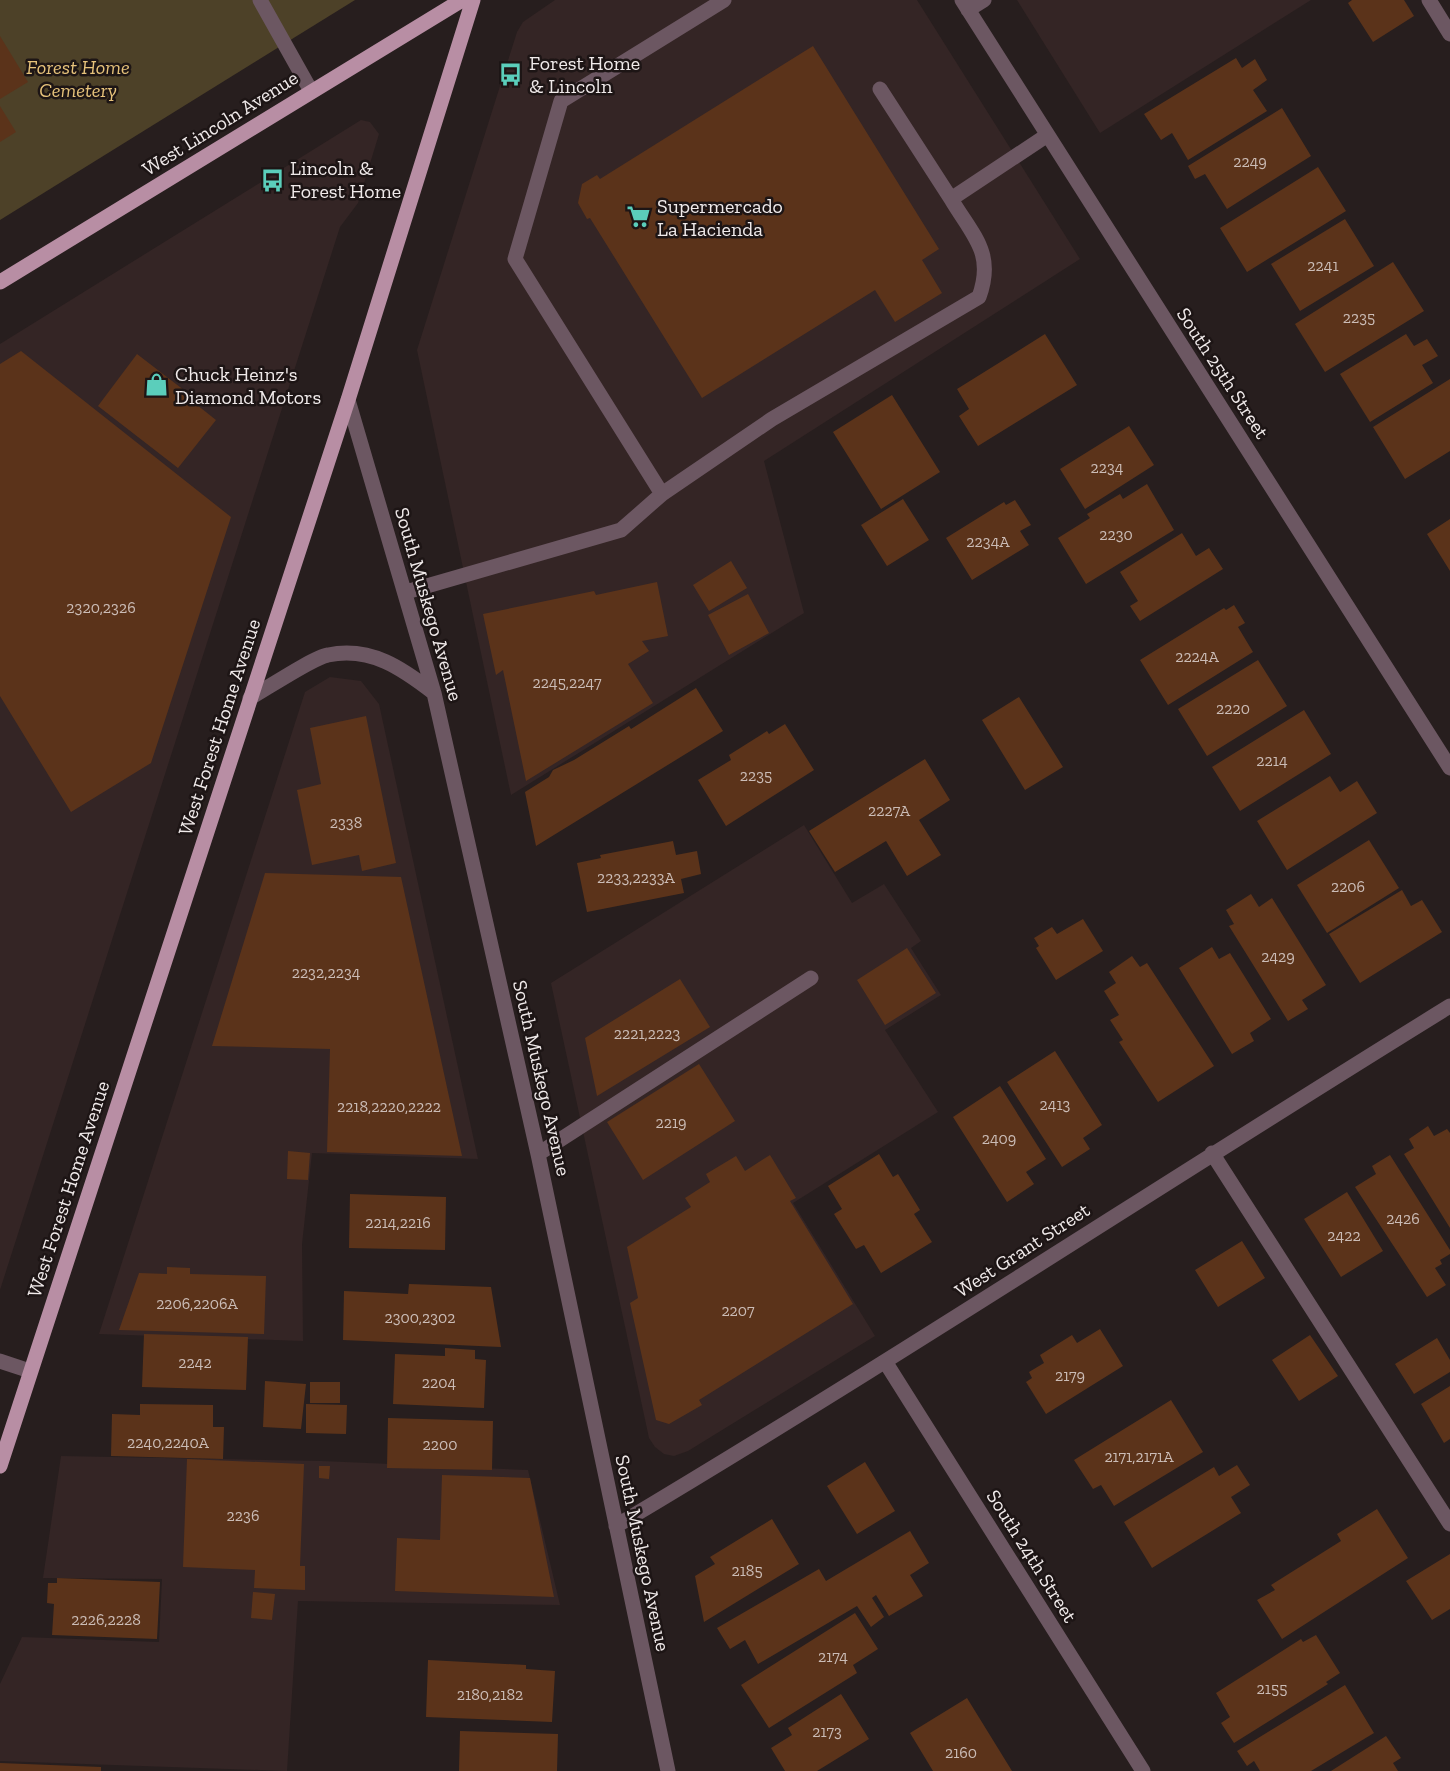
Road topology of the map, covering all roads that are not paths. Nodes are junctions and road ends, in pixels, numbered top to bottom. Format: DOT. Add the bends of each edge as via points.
graph roads {
  1 [pos="260,0"];
  2 [pos="462,0"];
  3 [pos="473,0"];
  4 [pos="724,0"];
  5 [pos="984,0"];
  6 [pos="1429,0"];
  7 [pos="965,5"];
  8 [pos="1450,34"];
  9 [pos="880,89"];
  10 [pos="311,91"];
  11 [pos="1046,136"];
  12 [pos="951,199"];
  13 [pos="0,282"];
  14 [pos="348,400"];
  15 [pos="662,494"];
  16 [pos="406,592"];
  17 [pos="434,693"];
  18 [pos="250,698"];
  19 [pos="1450,768"];
  20 [pos="811,978"];
  21 [pos="1450,1006"];
  22 [pos="1212,1153"];
  23 [pos="538,1154"];
  24 [pos="0,1361"];
  25 [pos="886,1363"];
  26 [pos="30,1371"];
  27 [pos="0,1466"];
  28 [pos="1450,1524"];
  29 [pos="616,1526"];
  30 [pos="668,1771"];
  31 [pos="1143,1771"];
  1 -- 10 [label="street"];
  2 -- 10 [label="main road, West Lincoln Avenue"];
  3 -- 14 [label="main road, West Forest Home Avenue"];
  4 -- 15 [label="street" via="561,101 515,259"];
  5 -- 7 [label="street"];
  6 -- 8 [label="street"];
  7 -- 11 [label="street, South 25th Street"];
  9 -- 12 [label="street"];
  10 -- 13 [label="main road, West Lincoln Avenue"];
  11 -- 12 [label="street"];
  11 -- 19 [label="street, South 25th Street"];
  12 -- 15 [label="street" via="986,257 986,277 979,297 772,420"];
  14 -- 16 [label="street, South Muskego Avenue"];
  14 -- 18 [label="main road, West Forest Home Avenue"];
  15 -- 16 [label="street" via="621,530"];
  16 -- 17 [label="street, South Muskego Avenue"];
  17 -- 18 [label="street" via="399,666 365,655 327,655"];
  17 -- 23 [label="street, South Muskego Avenue"];
  18 -- 26 [label="main road, West Forest Home Avenue"];
  20 -- 23 [label="street"];
  21 -- 22 [label="street, West Grant Street"];
  22 -- 25 [label="street, West Grant Street"];
  22 -- 28 [label="street"];
  23 -- 29 [label="street, South Muskego Avenue"];
  24 -- 26 [label="street"];
  25 -- 29 [label="street, West Grant Street"];
  25 -- 31 [label="street, South 24th Street"];
  26 -- 27 [label="main road, West Forest Home Avenue"];
  29 -- 30 [label="street, South Muskego Avenue"];
}
